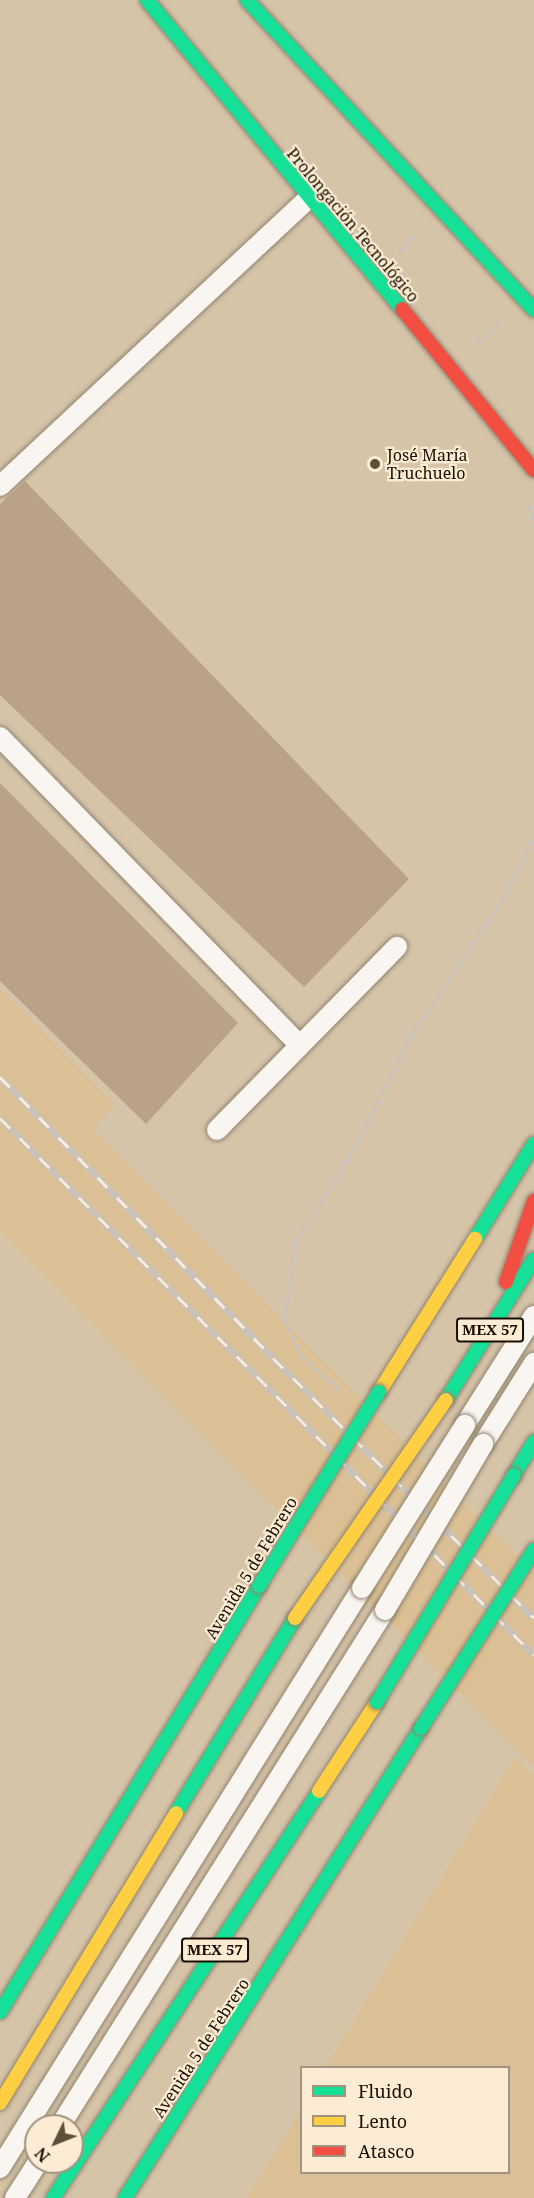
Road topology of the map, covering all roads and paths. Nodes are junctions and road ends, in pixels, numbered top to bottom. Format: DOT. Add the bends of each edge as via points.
graph roads {
  1 [pos="147,0"];
  2 [pos="247,0"];
  3 [pos="309,198"];
  4 [pos="420,232"];
  5 [pos="391,258"];
  6 [pos="534,310"];
  7 [pos="500,322"];
  8 [pos="469,352"];
  9 [pos="529,455"];
  10 [pos="534,470"];
  11 [pos="0,486"];
  12 [pos="0,737"];
  13 [pos="534,838"];
  14 [pos="398,947"];
  15 [pos="300,1045"];
  16 [pos="217,1130"];
  17 [pos="534,1144"];
  18 [pos="534,1202"];
  19 [pos="534,1259"];
  20 [pos="534,1316"];
  21 [pos="489,1332"];
  22 [pos="534,1363"];
  23 [pos="346,1397"];
  24 [pos="534,1442"];
  25 [pos="534,1550"];
  26 [pos="0,2012"];
  27 [pos="0,2103"];
  28 [pos="68,2114"];
  29 [pos="0,2168"];
  30 [pos="30,2174"];
  31 [pos="15,2198"];
  32 [pos="53,2198"];
  33 [pos="125,2198"];
  1 -- 3 [label="main road, Prolongación Tecnológico"];
  2 -- 6 [label="main road"];
  3 -- 9 [label="main road, Prolongación Tecnológico"];
  3 -- 11 [label="lane"];
  4 -- 5 [label="path"];
  7 -- 8 [label="path"];
  9 -- 10 [label="main road, Prolongación Tecnológico"];
  12 -- 15 [label="lane"];
  13 -- 23 [label="path" via="496,909 412,1035 361,1137 296,1242 284,1320 303,1358"];
  14 -- 15 [label="lane"];
  15 -- 16 [label="lane"];
  17 -- 26 [label="main road, Avenida 5 de Febrero, bridge"];
  18 -- 21 [label="main road"];
  19 -- 21 [label="main road, MEX 57"];
  20 -- 29 [label="lane, bridge"];
  21 -- 27 [label="main road, MEX 57, bridge" via="295,1618"];
  22 -- 28 [label="lane, bridge" via="385,1610"];
  24 -- 32 [label="main road, MEX 57, bridge" via="377,1702"];
  25 -- 33 [label="main road, Avenida 5 de Febrero, bridge"];
  30 -- 31 [label="lane"];
}
